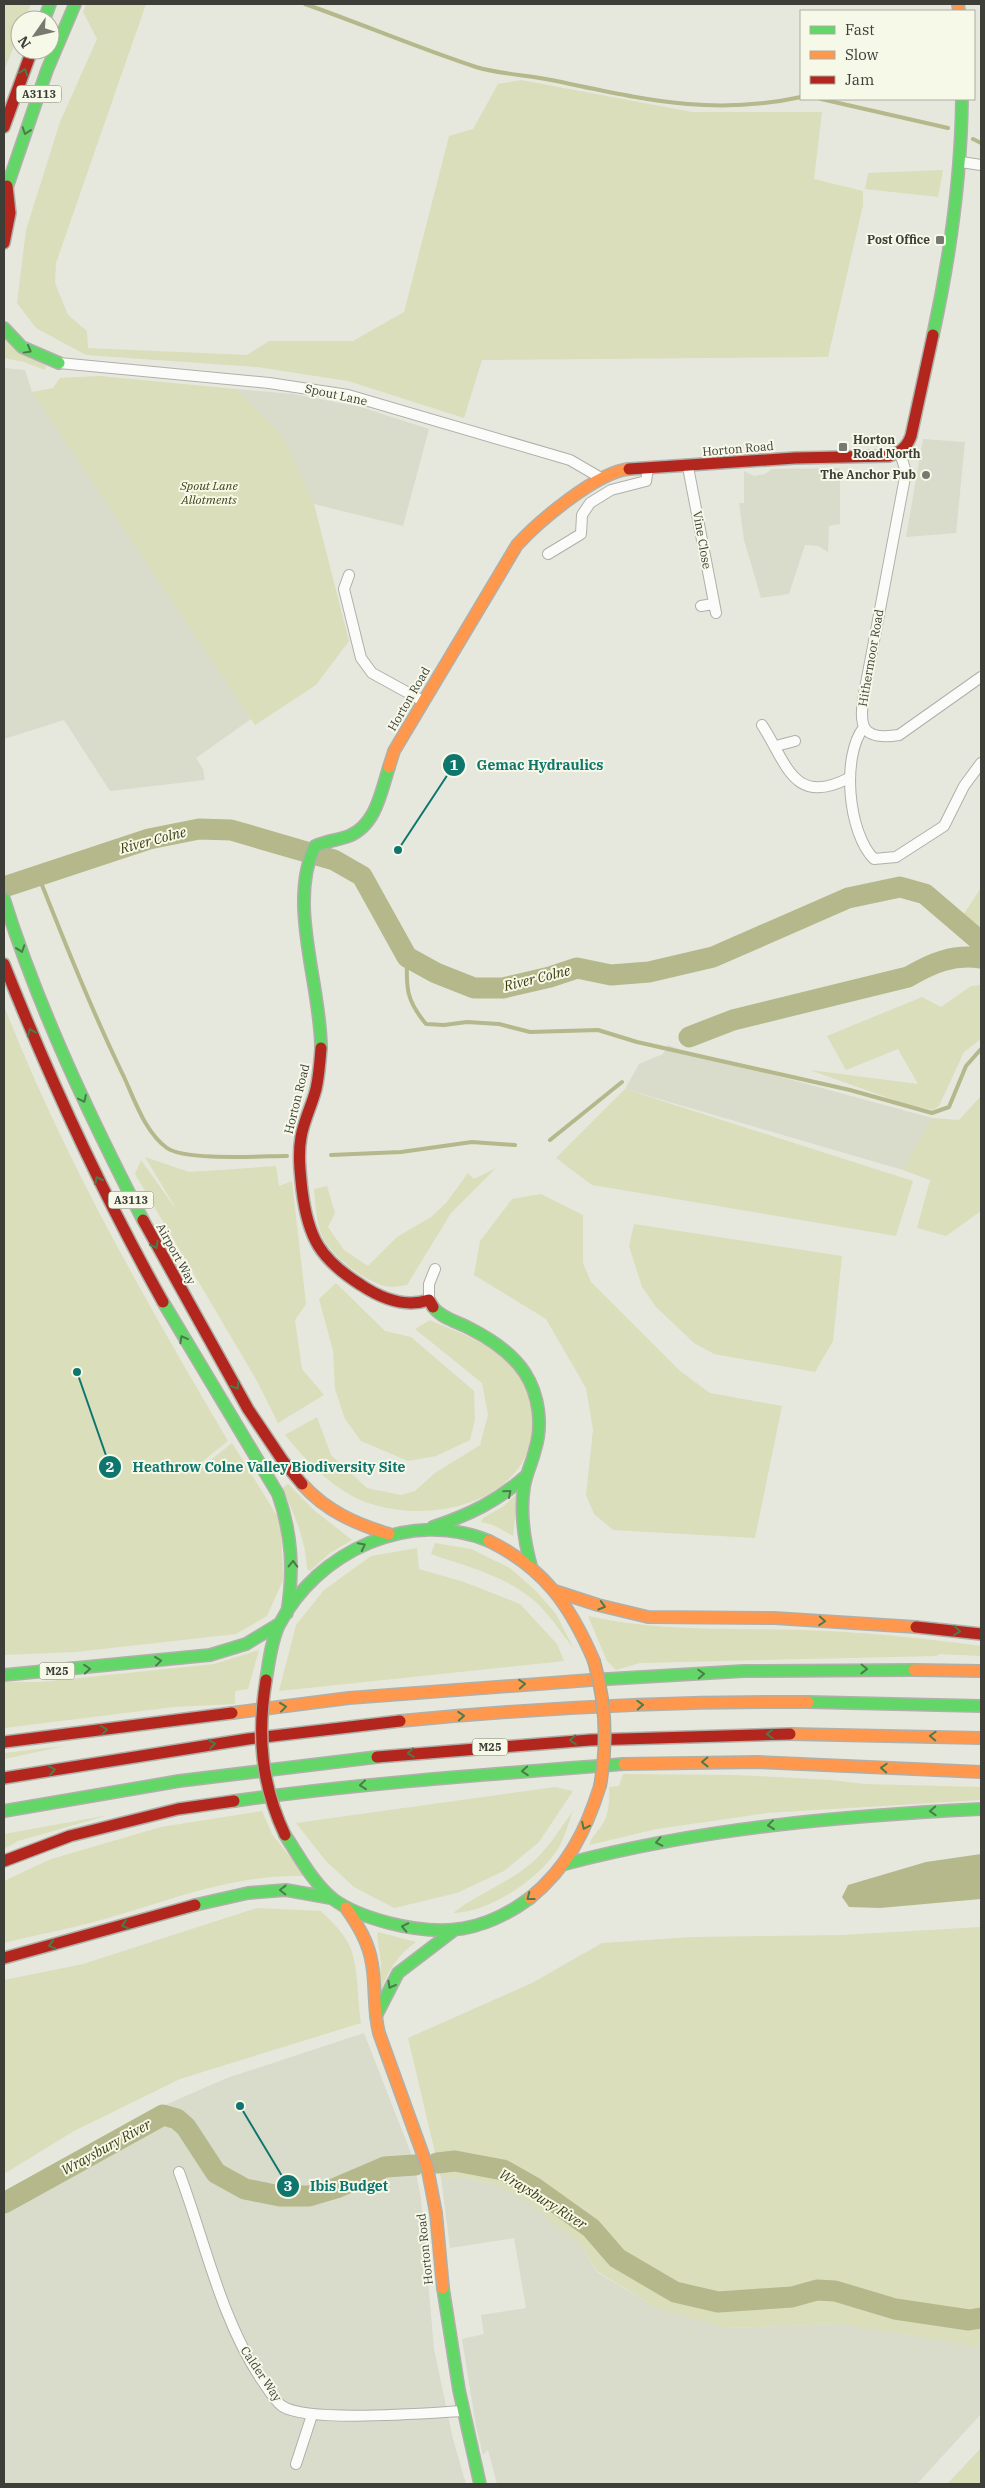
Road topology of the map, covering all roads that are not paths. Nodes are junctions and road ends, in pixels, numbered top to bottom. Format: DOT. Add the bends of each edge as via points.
graph roads {
  1 [pos="75,4"];
  2 [pos="28,60"];
  3 [pos="962,100"];
  4 [pos="4,127"];
  5 [pos="961,162"];
  6 [pos="981,165"];
  7 [pos="5,191"];
  8 [pos="4,243"];
  9 [pos="4,328"];
  10 [pos="58,363"];
  11 [pos="900,453"];
  12 [pos="688,467"];
  13 [pos="648,468"];
  14 [pos="601,478"];
  15 [pos="548,554"];
  16 [pos="349,575"];
  17 [pos="701,606"];
  18 [pos="981,677"];
  19 [pos="423,701"];
  20 [pos="762,725"];
  21 [pos="864,727"];
  22 [pos="795,741"];
  23 [pos="776,746"];
  24 [pos="981,763"];
  25 [pos="849,778"];
  26 [pos="4,901"];
  27 [pos="4,964"];
  28 [pos="435,1269"];
  29 [pos="429,1300"];
  30 [pos="526,1475"];
  31 [pos="433,1528"];
  32 [pos="389,1534"];
  33 [pos="531,1566"];
  34 [pos="555,1591"];
  35 [pos="287,1612"];
  36 [pos="279,1624"];
  37 [pos="981,1634"];
  38 [pos="981,1670"];
  39 [pos="4,1675"];
  40 [pos="981,1706"];
  41 [pos="981,1738"];
  42 [pos="4,1742"];
  43 [pos="981,1772"];
  44 [pos="4,1778"];
  45 [pos="981,1809"];
  46 [pos="4,1811"];
  47 [pos="4,1861"];
  48 [pos="565,1864"];
  49 [pos="331,1898"];
  50 [pos="345,1907"];
  51 [pos="453,1931"];
  52 [pos="4,1958"];
  53 [pos="376,2016"];
  54 [pos="179,2172"];
  55 [pos="462,2411"];
  56 [pos="312,2415"];
  57 [pos="296,2464"];
  58 [pos="480,2484"];
  1 -- 7 [label="main road, A3113, one-way" via="47,70"];
  4 -- 2 [label="main road, A3113, one-way"];
  3 -- 5 [label="main road"];
  5 -- 6 [label="street"];
  5 -- 11 [label="main road" via="951,243 929,354 910,440"];
  7 -- 8 [label="main road" via="10,213"];
  9 -- 10 [label="main road, one-way" via="13,342"];
  10 -- 14 [label="street, Spout Lane" via="269,383 348,395 570,460"];
  11 -- 12 [label="main road, Horton Road"];
  11 -- 21 [label="street, Hithermoor Road" via="906,472 860,717"];
  12 -- 13 [label="main road, Horton Road"];
  12 -- 17 [label="street, Vine Close" via="715,609"];
  13 -- 14 [label="main road, Horton Road" via="623,470"];
  13 -- 15 [label="street" via="646,481 611,490 590,503 582,515 581,534"];
  14 -- 19 [label="main road, Horton Road" via="521,540"];
  16 -- 19 [label="street" via="344,589 361,658 372,673"];
  18 -- 21 [label="street" via="898,735 884,737 869,733"];
  19 -- 29 [label="main road, Horton Road" via="394,751 369,822 352,835 315,846 310,851 304,872 303,892 318,997 321,1046 316,1089 300,1142 299,1161 308,1231 330,1264 389,1299 413,1306"];
  20 -- 23 [label="street"];
  21 -- 25 [label="street" via="855,741"];
  22 -- 23 [label="street"];
  23 -- 25 [label="street" via="787,769 803,784 821,789"];
  24 -- 25 [label="street" via="964,786 944,826 896,856 874,859 863,842"];
  26 -- 32 [label="main road, Airport Way / A3113, one-way" via="32,980 116,1170 244,1401 279,1455 310,1493 341,1517"];
  35 -- 27 [label="main road, A3113, one-way" via="293,1580 293,1550 277,1492 188,1348 122,1228 50,1078"];
  28 -- 29 [label="street" via="429,1284"];
  29 -- 30 [label="main road" via="442,1315 497,1344 525,1373 533,1389 540,1422 534,1459"];
  31 -- 30 [label="main road, one-way" via="487,1508"];
  30 -- 33 [label="main road" via="523,1530"];
  31 -- 32 [label="main road"];
  31 -- 33 [label="main road" via="458,1531 486,1540"];
  35 -- 32 [label="main road, one-way" via="328,1565"];
  33 -- 34 [label="main road"];
  34 -- 37 [label="main road, one-way" via="598,1606 648,1617 774,1618"];
  34 -- 48 [label="main road, one-way, bridge" via="583,1634 594,1661 604,1698 607,1736 600,1786 587,1822"];
  35 -- 36 [label="main road"];
  39 -- 36 [label="main road, M25, one-way" via="210,1655 252,1642"];
  36 -- 49 [label="main road, bridge" via="260,1723 262,1764 274,1811 285,1835"];
  42 -- 38 [label="main road, one-way" via="349,1698 536,1683 744,1671"];
  44 -- 40 [label="main road, one-way" via="214,1743 406,1720 552,1709 789,1701"];
  41 -- 46 [label="main road, M25, one-way" via="773,1734 544,1742 227,1773"];
  43 -- 47 [label="main road, M25, one-way" via="721,1762 626,1764 459,1776 290,1793 178,1809 70,1836"];
  45 -- 48 [label="main road, one-way" via="799,1821 707,1833"];
  48 -- 51 [label="main road, one-way" via="537,1892 516,1907 489,1921"];
  49 -- 50 [label="main road"];
  49 -- 52 [label="main road, one-way" via="286,1890 248,1893"];
  51 -- 50 [label="main road, one-way" via="419,1930 383,1922"];
  50 -- 53 [label="main road, Horton Road" via="368,1947 374,1972"];
  51 -- 53 [label="main road, one-way" via="398,1973"];
  53 -- 55 [label="main road, Horton Road" via="379,2034 422,2145 432,2187 444,2296"];
  54 -- 56 [label="street, Calder Way" via="245,2354 282,2406"];
  55 -- 56 [label="street, Calder Way"];
  55 -- 58 [label="main road, Horton Road"];
  56 -- 57 [label="street"];
}
